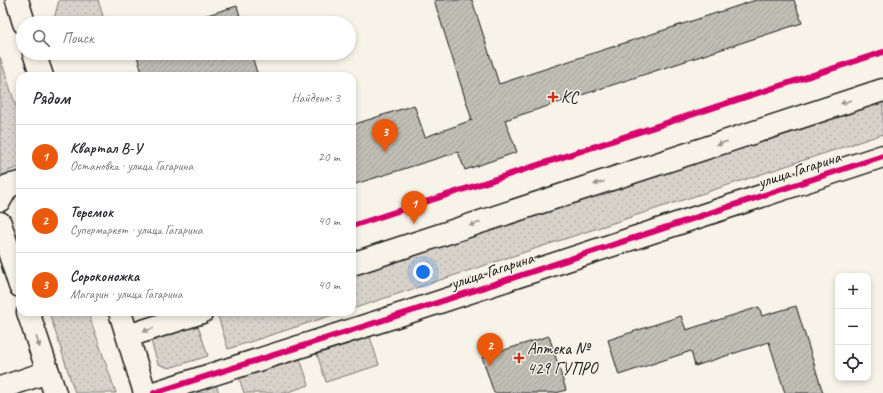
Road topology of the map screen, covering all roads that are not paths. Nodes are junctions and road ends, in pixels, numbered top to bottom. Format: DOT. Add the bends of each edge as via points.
graph roads {
  1 [pos="17,0"];
  2 [pos="22,16"];
  3 [pos="36,60"];
  4 [pos="41,72"];
  5 [pos="883,90"];
  6 [pos="883,156"];
  7 [pos="16,184"];
  8 [pos="0,200"];
  9 [pos="0,223"];
  10 [pos="356,263"];
  11 [pos="16,273"];
  12 [pos="29,316"];
  13 [pos="121,316"];
  14 [pos="190,316"];
  15 [pos="128,336"];
  16 [pos="48,372"];
  17 [pos="0,388"];
  18 [pos="55,393"];
  19 [pos="144,393"];
  20 [pos="154,393"];
  1 -- 2 [label="street"];
  3 -- 4 [label="street"];
  5 -- 10 [label="street, one-way"];
  6 -- 20 [label="street, улица Гагарина"];
  7 -- 8 [label="street" via="8,186"];
  9 -- 11 [label="street"];
  12 -- 16 [label="street, one-way"];
  13 -- 15 [label="street"];
  14 -- 15 [label="street, one-way"];
  15 -- 19 [label="street"];
  16 -- 17 [label="street"];
  16 -- 18 [label="street"];
}
